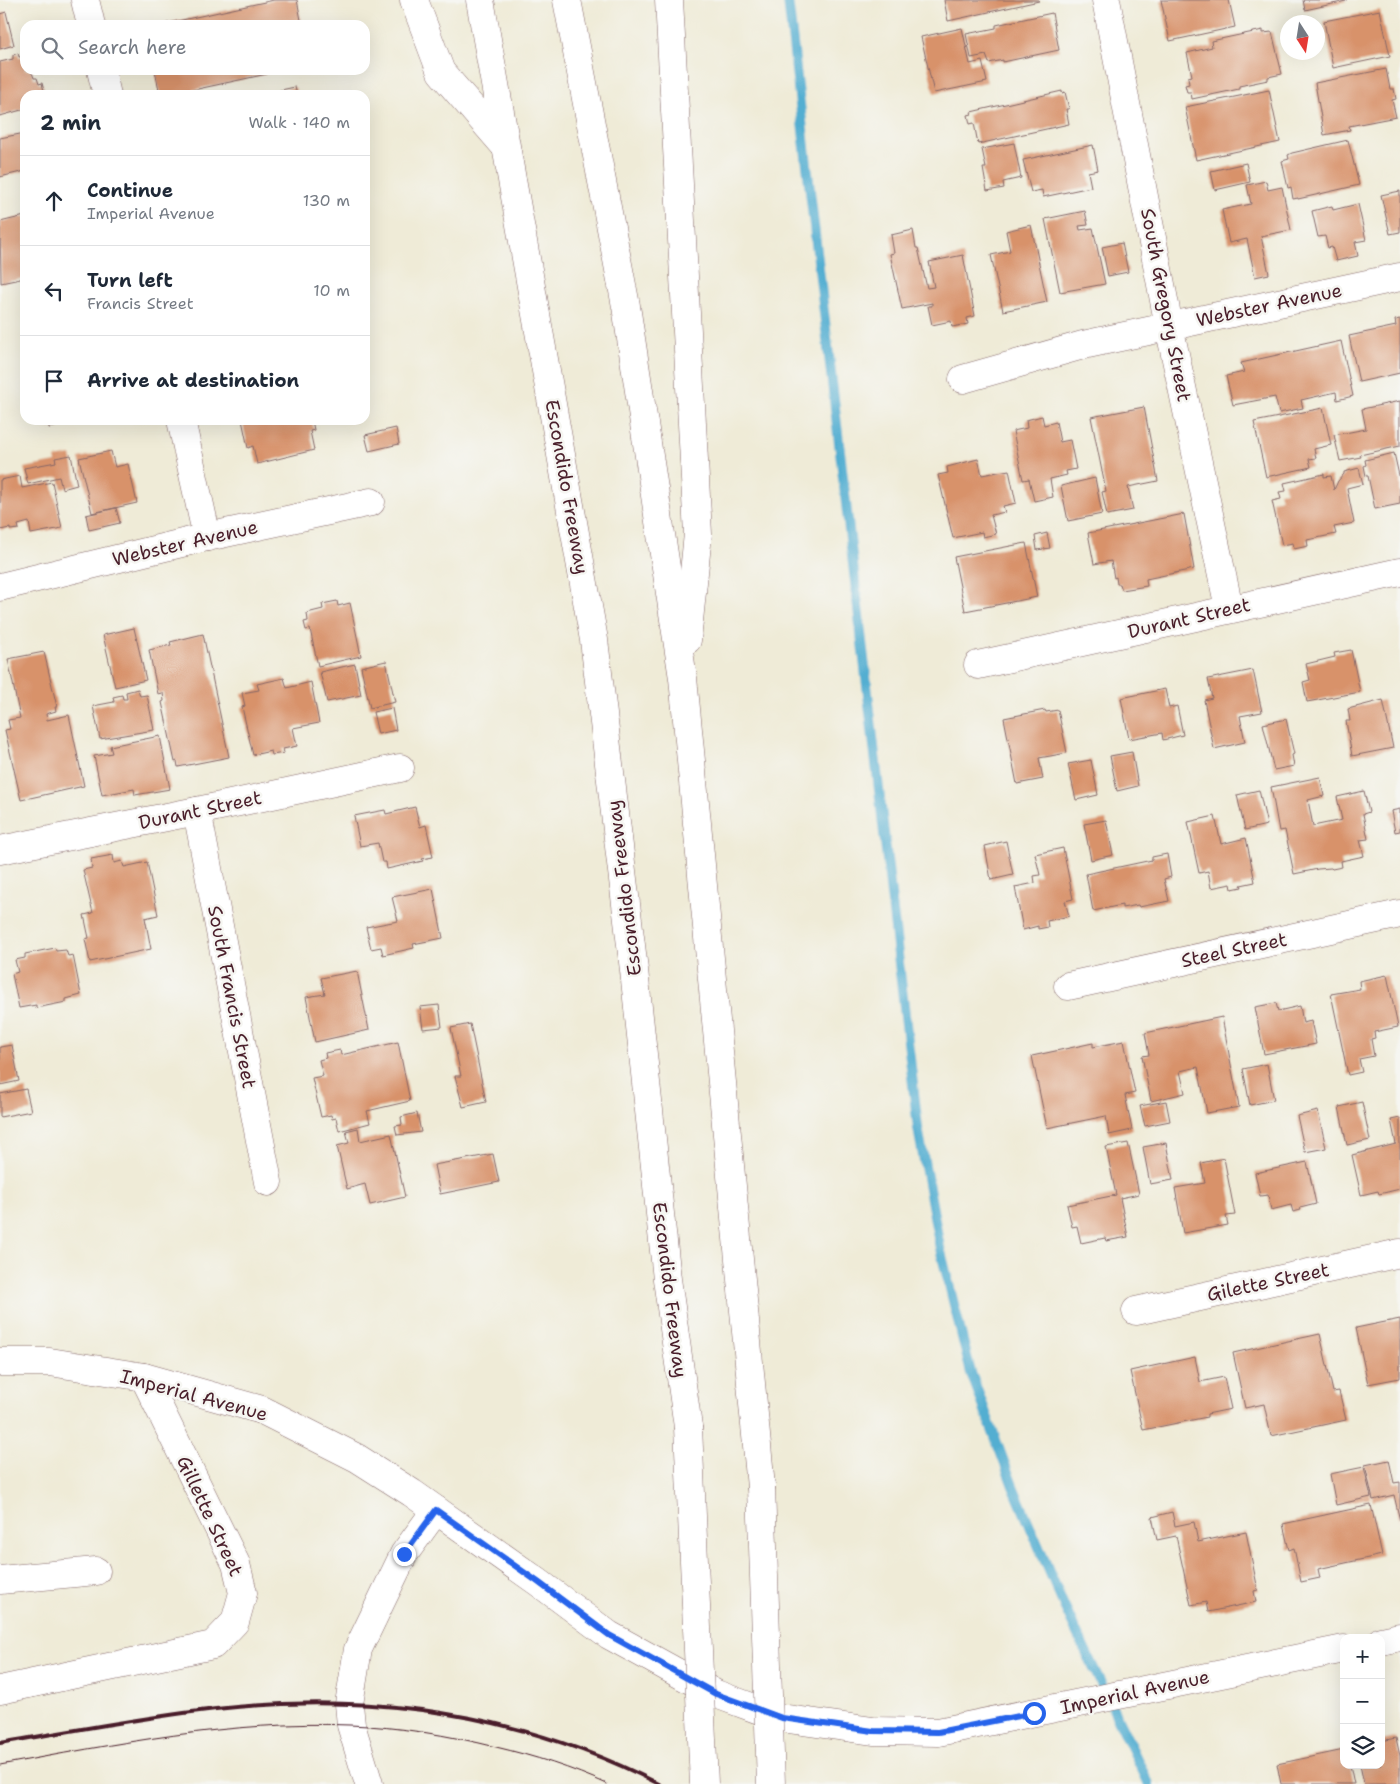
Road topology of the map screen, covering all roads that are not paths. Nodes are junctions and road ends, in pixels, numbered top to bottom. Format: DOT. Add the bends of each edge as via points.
graph roads {
  1 [pos="86,0"];
  2 [pos="414,0"];
  3 [pos="480,0"];
  4 [pos="567,0"];
  5 [pos="669,0"];
  6 [pos="1106,0"];
  7 [pos="90,20"];
  8 [pos="102,75"];
  9 [pos="106,90"];
  10 [pos="505,146"];
  11 [pos="1400,277"];
  12 [pos="1169,326"];
  13 [pos="963,379"];
  14 [pos="181,425"];
  15 [pos="371,502"];
  16 [pos="207,537"];
  17 [pos="1400,572"];
  18 [pos="0,587"];
  19 [pos="1229,608"];
  20 [pos="978,665"];
  21 [pos="683,678"];
  22 [pos="400,768"];
  23 [pos="197,811"];
  24 [pos="0,850"];
  25 [pos="1400,914"];
  26 [pos="1068,986"];
  27 [pos="268,1182"];
  28 [pos="1400,1253"];
  29 [pos="1136,1311"];
  30 [pos="0,1362"];
  31 [pos="144,1377"];
  32 [pos="436,1510"];
  33 [pos="96,1571"];
  34 [pos="0,1580"];
  35 [pos="1400,1638"];
  36 [pos="1385,1640"];
  37 [pos="1340,1650"];
  38 [pos="0,1690"];
  39 [pos="369,1784"];
  40 [pos="704,1784"];
  41 [pos="770,1784"];
  1 -- 7 [label="main road"];
  2 -- 10 [label="main road" via="441,72"];
  3 -- 10 [label="main road, Escondido Freeway"];
  4 -- 21 [label="main road" via="626,306"];
  5 -- 21 [label="main road" via="698,534"];
  6 -- 12 [label="main road, South Gregory Street"];
  8 -- 9 [label="main road"];
  10 -- 40 [label="main road, Escondido Freeway, bridge" via="594,640 667,1278 688,1427"];
  11 -- 12 [label="main road, Webster Avenue"];
  12 -- 13 [label="main road, Webster Avenue" via="1083,345"];
  12 -- 19 [label="main road, South Gregory Street"];
  14 -- 16 [label="main road"];
  15 -- 16 [label="main road, Webster Avenue"];
  16 -- 18 [label="main road, Webster Avenue"];
  17 -- 19 [label="main road, Durant Street"];
  19 -- 20 [label="main road, Durant Street"];
  21 -- 41 [label="main road, bridge" via="761,1487"];
  22 -- 23 [label="main road, Durant Street"];
  23 -- 24 [label="main road, Durant Street"];
  23 -- 27 [label="main road, South Francis Street"];
  25 -- 26 [label="main road, Steel Street"];
  28 -- 29 [label="main road, Gilette Street"];
  30 -- 31 [label="main road, Imperial Avenue" via="50,1362"];
  31 -- 32 [label="main road, Imperial Avenue" via="262,1410 357,1458"];
  31 -- 38 [label="main road, Gillette Street" via="236,1564 243,1593 235,1622 213,1645"];
  32 -- 37 [label="main road, Imperial Avenue" via="609,1635 716,1694 782,1718 873,1731 938,1732"];
  32 -- 39 [label="main road" via="404,1554 358,1649 349,1704 351,1725"];
  33 -- 34 [label="main road"];
  35 -- 36 [label="main road"];
}
